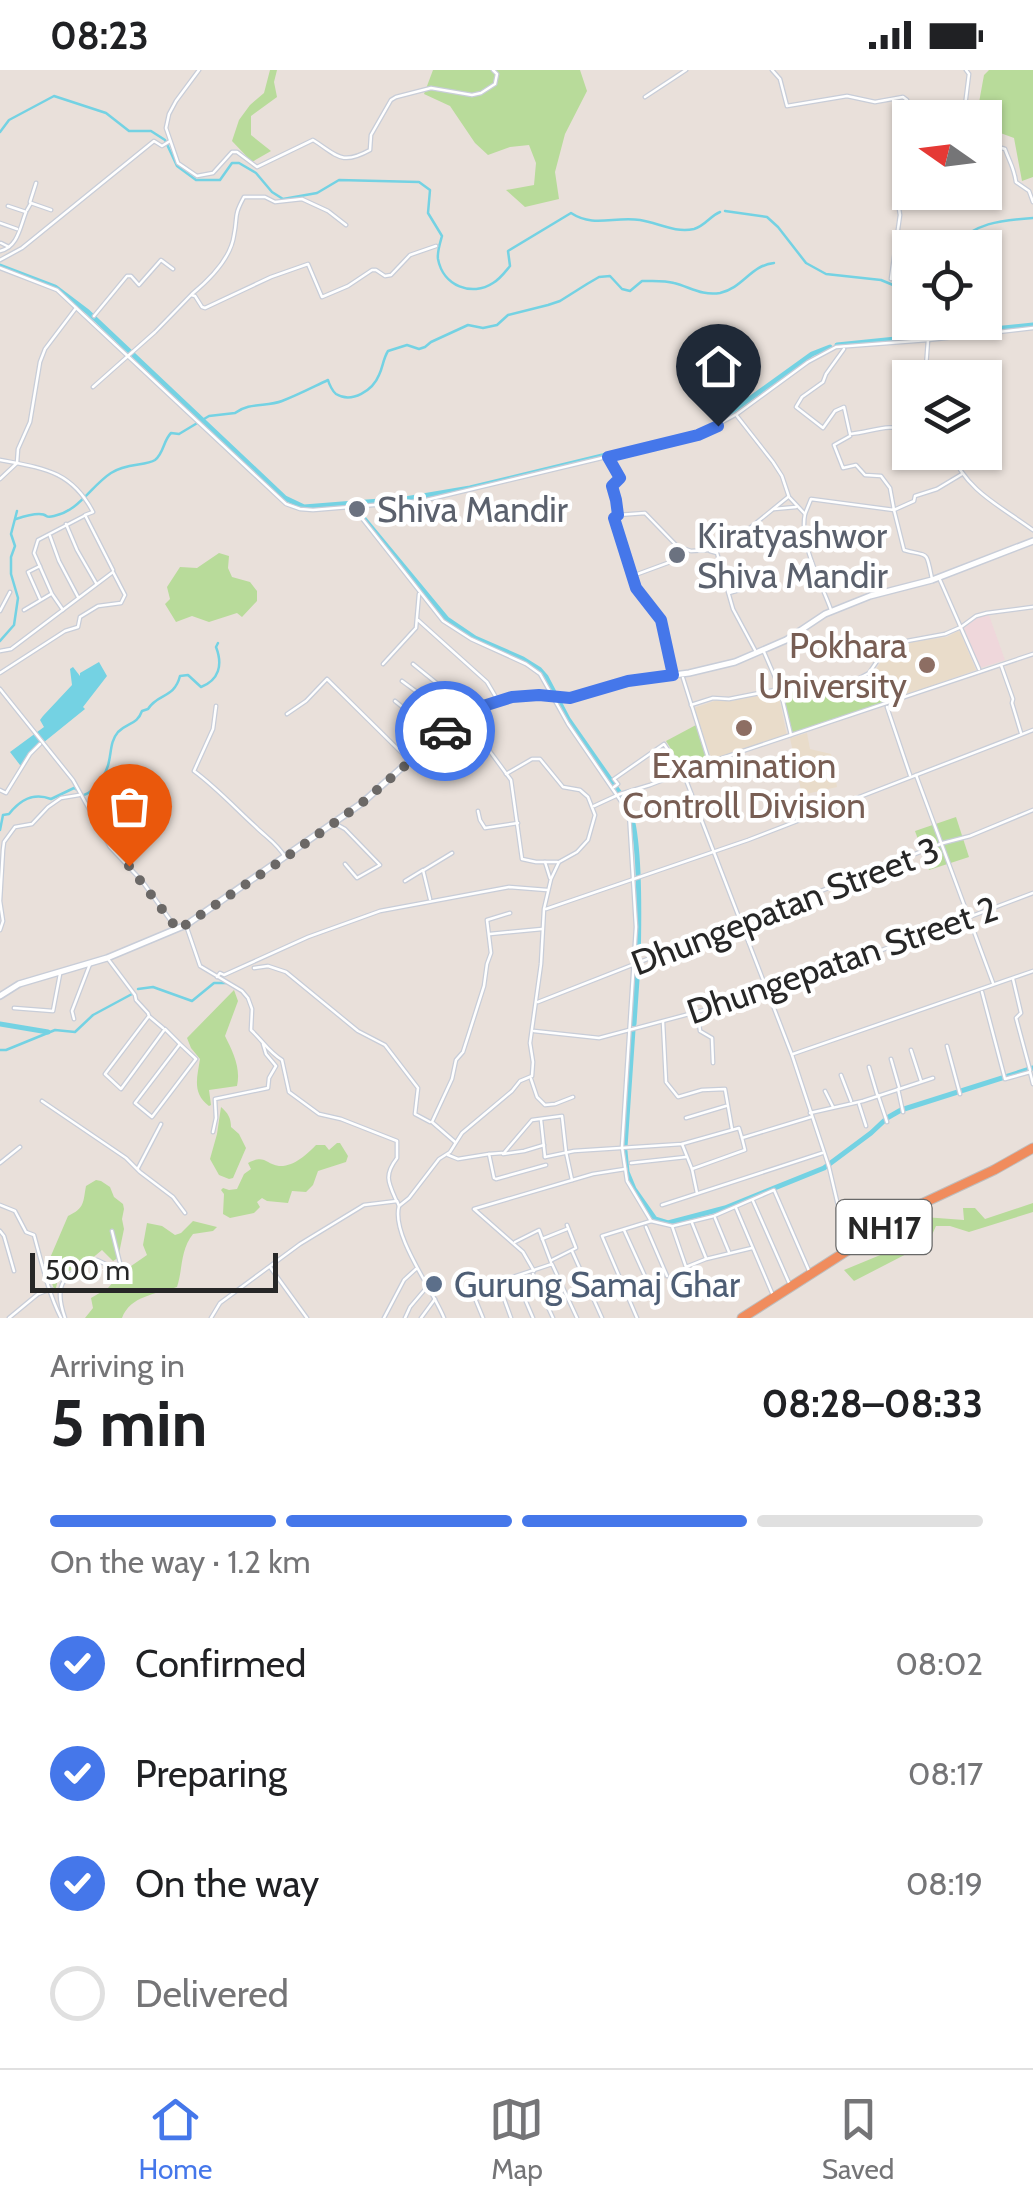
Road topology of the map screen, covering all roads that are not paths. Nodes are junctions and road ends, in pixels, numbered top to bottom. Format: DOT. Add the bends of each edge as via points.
graph roads {
  1 [pos="199,70"];
  2 [pos="493,70"];
  3 [pos="686,70"];
  4 [pos="772,70"];
  5 [pos="966,70"];
  6 [pos="646,97"];
  7 [pos="965,100"];
  8 [pos="172,141"];
  9 [pos="1002,148"];
  10 [pos="36,183"];
  11 [pos="1033,202"];
  12 [pos="30,203"];
  13 [pos="8,206"];
  14 [pos="51,210"];
  15 [pos="26,212"];
  16 [pos="0,223"];
  17 [pos="346,225"];
  18 [pos="19,229"];
  19 [pos="1,242"];
  20 [pos="436,246"];
  21 [pos="10,248"];
  22 [pos="0,251"];
  23 [pos="0,260"];
  24 [pos="0,268"];
  25 [pos="173,269"];
  26 [pos="891,278"];
  27 [pos="191,296"];
  28 [pos="77,307"];
  29 [pos="94,316"];
  30 [pos="1033,328"];
  31 [pos="1002,332"];
  32 [pos="928,340"];
  33 [pos="844,348"];
  34 [pos="130,353"];
  35 [pos="927,360"];
  36 [pos="93,387"];
  37 [pos="736,414"];
  38 [pos="892,427"];
  39 [pos="850,434"];
  40 [pos="608,457"];
  41 [pos="0,460"];
  42 [pos="17,463"];
  43 [pos="960,470"];
  44 [pos="962,474"];
  45 [pos="0,479"];
  46 [pos="789,496"];
  47 [pos="352,506"];
  48 [pos="798,507"];
  49 [pos="772,509"];
  50 [pos="894,510"];
  51 [pos="617,513"];
  52 [pos="805,514"];
  53 [pos="86,515"];
  54 [pos="66,524"];
  55 [pos="1033,530"];
  56 [pos="50,534"];
  57 [pos="670,540"];
  58 [pos="1033,541"];
  59 [pos="677,546"];
  60 [pos="671,548"];
  61 [pos="719,551"];
  62 [pos="40,566"];
  63 [pos="114,572"];
  64 [pos="634,575"];
  65 [pos="936,579"];
  66 [pos="96,584"];
  67 [pos="739,590"];
  68 [pos="10,592"];
  69 [pos="419,592"];
  70 [pos="728,593"];
  71 [pos="52,594"];
  72 [pos="79,598"];
  73 [pos="40,600"];
  74 [pos="1033,606"];
  75 [pos="24,610"];
  76 [pos="63,610"];
  77 [pos="0,612"];
  78 [pos="832,612"];
  79 [pos="418,620"];
  80 [pos="961,627"];
  81 [pos="0,651"];
  82 [pos="760,652"];
  83 [pos="1033,654"];
  84 [pos="383,664"];
  85 [pos="413,664"];
  86 [pos="1000,664"];
  87 [pos="979,670"];
  88 [pos="0,674"];
  89 [pos="682,674"];
  90 [pos="673,675"];
  91 [pos="402,680"];
  92 [pos="0,689"];
  93 [pos="780,689"];
  94 [pos="556,696"];
  95 [pos="395,700"];
  96 [pos="498,701"];
  97 [pos="886,704"];
  98 [pos="216,706"];
  99 [pos="691,706"];
  100 [pos="287,714"];
  101 [pos="470,714"];
  102 [pos="450,728"];
  103 [pos="1033,730"];
  104 [pos="1021,734"];
  105 [pos="438,736"];
  106 [pos="791,736"];
  107 [pos="42,743"];
  108 [pos="409,761"];
  109 [pos="710,762"];
  110 [pos="683,772"];
  111 [pos="506,774"];
  112 [pos="913,775"];
  113 [pos="613,788"];
  114 [pos="0,790"];
  115 [pos="82,794"];
  116 [pos="618,795"];
  117 [pos="592,807"];
  118 [pos="478,810"];
  119 [pos="1033,810"];
  120 [pos="335,823"];
  121 [pos="518,823"];
  122 [pos="943,843"];
  123 [pos="713,852"];
  124 [pos="452,854"];
  125 [pos="285,858"];
  126 [pos="545,862"];
  127 [pos="559,862"];
  128 [pos="345,864"];
  129 [pos="422,870"];
  130 [pos="551,879"];
  131 [pos="636,879"];
  132 [pos="405,882"];
  133 [pos="548,891"];
  134 [pos="1033,893"];
  135 [pos="430,900"];
  136 [pos="544,909"];
  137 [pos="510,913"];
  138 [pos="969,918"];
  139 [pos="740,923"];
  140 [pos="186,925"];
  141 [pos="543,928"];
  142 [pos="0,930"];
  143 [pos="178,930"];
  144 [pos="489,934"];
  145 [pos="107,958"];
  146 [pos="90,963"];
  147 [pos="635,964"];
  148 [pos="254,968"];
  149 [pos="1033,971"];
  150 [pos="60,973"];
  151 [pos="216,977"];
  152 [pos="1013,979"];
  153 [pos="994,985"];
  154 [pos="981,989"];
  155 [pos="768,993"];
  156 [pos="0,996"];
  157 [pos="537,1003"];
  158 [pos="14,1008"];
  159 [pos="698,1012"];
  160 [pos="149,1016"];
  161 [pos="74,1019"];
  162 [pos="663,1021"];
  163 [pos="164,1029"];
  164 [pos="532,1030"];
  165 [pos="630,1030"];
  166 [pos="262,1038"];
  167 [pos="180,1044"];
  168 [pos="947,1046"];
  169 [pos="911,1050"];
  170 [pos="792,1055"];
  171 [pos="891,1059"];
  172 [pos="712,1063"];
  173 [pos="869,1067"];
  174 [pos="1030,1072"];
  175 [pos="841,1075"];
  176 [pos="530,1078"];
  177 [pos="933,1078"];
  178 [pos="921,1081"];
  179 [pos="1033,1084"];
  180 [pos="899,1088"];
  181 [pos="825,1090"];
  182 [pos="960,1094"];
  183 [pos="878,1095"];
  184 [pos="574,1098"];
  185 [pos="42,1101"];
  186 [pos="858,1102"];
  187 [pos="852,1103"];
  188 [pos="728,1106"];
  189 [pos="833,1107"];
  190 [pos="903,1112"];
  191 [pos="810,1114"];
  192 [pos="542,1118"];
  193 [pos="686,1118"];
  194 [pos="432,1122"];
  195 [pos="887,1122"];
  196 [pos="161,1124"];
  197 [pos="866,1126"];
  198 [pos="732,1130"];
  199 [pos="213,1132"];
  200 [pos="742,1138"];
  201 [pos="456,1144"];
  202 [pos="682,1144"];
  203 [pos="544,1145"];
  204 [pos="20,1147"];
  205 [pos="1033,1148"];
  206 [pos="622,1149"];
  207 [pos="566,1152"];
  208 [pos="824,1152"];
  209 [pos="447,1154"];
  210 [pos="489,1154"];
  211 [pos="503,1154"];
  212 [pos="544,1157"];
  213 [pos="686,1157"];
  214 [pos="0,1163"];
  215 [pos="631,1163"];
  216 [pos="546,1165"];
  217 [pos="137,1169"];
  218 [pos="625,1169"];
  219 [pos="692,1169"];
  220 [pos="548,1173"];
  221 [pos="573,1182"];
  222 [pos="698,1195"];
  223 [pos="752,1199"];
  224 [pos="398,1203"];
  225 [pos="0,1205"];
  226 [pos="662,1206"];
  227 [pos="735,1207"];
  228 [pos="185,1213"];
  229 [pos="714,1216"];
  230 [pos="652,1222"];
  231 [pos="691,1222"];
  232 [pos="645,1224"];
  233 [pos="672,1226"];
  234 [pos="624,1229"];
  235 [pos="0,1231"];
  236 [pos="112,1231"];
  237 [pos="542,1239"];
  238 [pos="514,1243"];
  239 [pos="752,1248"];
  240 [pos="848,1250"];
  241 [pos="572,1251"];
  242 [pos="729,1254"];
  243 [pos="706,1259"];
  244 [pos="551,1262"];
  245 [pos="270,1266"];
  246 [pos="417,1268"];
  247 [pos="14,1271"];
  248 [pos="533,1271"];
  249 [pos="810,1275"];
  250 [pos="515,1276"];
  251 [pos="668,1276"];
  252 [pos="428,1286"];
  253 [pos="791,1287"];
  254 [pos="52,1289"];
  255 [pos="472,1291"];
  256 [pos="628,1295"];
  257 [pos="774,1298"];
  258 [pos="435,1299"];
  259 [pos="9,1318"];
  260 [pos="63,1318"];
  261 [pos="210,1318"];
  262 [pos="308,1318"];
  263 [pos="384,1318"];
  264 [pos="405,1318"];
  265 [pos="421,1318"];
  266 [pos="444,1318"];
  267 [pos="483,1318"];
  268 [pos="511,1318"];
  269 [pos="533,1318"];
  270 [pos="553,1318"];
  271 [pos="578,1318"];
  272 [pos="602,1318"];
  273 [pos="637,1318"];
  274 [pos="742,1318"];
  1 -- 8 [label="street" via="169,114"];
  2 -- 8 [label="street" via="495,84 482,92 431,88 391,100 370,150 352,159 313,140 257,167 232,152 212,172 196,176 178,163"];
  3 -- 6 [label="street"];
  4 -- 26 [label="street" via="787,106 848,96 906,100"];
  5 -- 7 [label="street"];
  8 -- 23 [label="street" via="154,141"];
  9 -- 11 [label="street"];
  10 -- 12 [label="street"];
  12 -- 14 [label="street"];
  12 -- 15 [label="street"];
  13 -- 15 [label="street"];
  15 -- 18 [label="street"];
  16 -- 18 [label="street"];
  17 -- 27 [label="street" via="302,198 244,196 230,248"];
  18 -- 21 [label="street"];
  19 -- 21 [label="street"];
  20 -- 27 [label="street" via="410,256 391,274 372,270 322,297 308,264 205,308"];
  21 -- 22 [label="street"];
  24 -- 28 [label="street" via="56,290"];
  25 -- 29 [label="street" via="161,260 139,284 127,276"];
  27 -- 34 [label="street"];
  28 -- 34 [label="street"];
  28 -- 42 [label="street" via="40,362"];
  30 -- 31 [label="street"];
  32 -- 33 [label="street"];
  32 -- 35 [label="street"];
  33 -- 37 [label="street" via="818,355"];
  33 -- 39 [label="street" via="823,382 796,407 823,428 844,408"];
  34 -- 36 [label="street"];
  34 -- 47 [label="street" via="286,504 313,510"];
  37 -- 40 [label="street" via="698,435"];
  37 -- 46 [label="street"];
  38 -- 39 [label="street"];
  39 -- 50 [label="street" via="834,445 843,468 856,465 865,475 883,477"];
  40 -- 47 [label="street" via="422,501"];
  40 -- 51 [label="street" via="620,478 612,486"];
  41 -- 42 [label="street"];
  42 -- 45 [label="street"];
  42 -- 53 [label="street" via="46,468 75,485 93,512"];
  43 -- 44 [label="street"];
  44 -- 50 [label="street"];
  44 -- 55 [label="street"];
  46 -- 48 [label="street"];
  46 -- 49 [label="street"];
  47 -- 69 [label="street"];
  48 -- 49 [label="street"];
  48 -- 52 [label="street"];
  49 -- 61 [label="street"];
  50 -- 52 [label="street" via="811,499"];
  50 -- 65 [label="street" via="904,550 922,552"];
  51 -- 57 [label="street" via="646,513"];
  51 -- 64 [label="street" via="617,534"];
  52 -- 78 [label="street" via="806,548"];
  53 -- 54 [label="street"];
  53 -- 63 [label="street"];
  54 -- 56 [label="street"];
  54 -- 66 [label="street"];
  56 -- 62 [label="street" via="34,546"];
  56 -- 72 [label="street"];
  57 -- 59 [label="street"];
  57 -- 60 [label="street"];
  58 -- 65 [label="main road"];
  59 -- 60 [label="street"];
  59 -- 61 [label="street"];
  60 -- 64 [label="street" via="673,562"];
  61 -- 70 [label="street"];
  62 -- 71 [label="street"];
  62 -- 73 [label="street" via="28,572"];
  63 -- 66 [label="street"];
  63 -- 88 [label="street" via="125,595 120,603 98,606 78,626"];
  64 -- 90 [label="street" via="661,620"];
  65 -- 78 [label="main road"];
  65 -- 80 [label="street"];
  66 -- 72 [label="street"];
  67 -- 70 [label="street"];
  68 -- 77 [label="street"];
  69 -- 79 [label="street"];
  69 -- 94 [label="street" via="453,629 533,668"];
  70 -- 82 [label="street"];
  71 -- 73 [label="street"];
  71 -- 76 [label="street"];
  72 -- 76 [label="street"];
  73 -- 75 [label="street"];
  74 -- 80 [label="street" via="987,612"];
  76 -- 81 [label="street"];
  78 -- 82 [label="main road"];
  79 -- 84 [label="street"];
  79 -- 96 [label="street" via="487,682"];
  80 -- 87 [label="street"];
  80 -- 93 [label="street" via="886,648 869,672 845,686"];
  82 -- 89 [label="main road"];
  82 -- 93 [label="street"];
  83 -- 86 [label="street"];
  85 -- 101 [label="street"];
  86 -- 87 [label="street"];
  86 -- 104 [label="street"];
  87 -- 97 [label="street"];
  89 -- 90 [label="main road"];
  89 -- 99 [label="street"];
  90 -- 94 [label="main road"];
  91 -- 102 [label="street"];
  92 -- 107 [label="street"];
  93 -- 99 [label="street"];
  93 -- 106 [label="street"];
  94 -- 96 [label="main road"];
  94 -- 113 [label="street"];
  95 -- 105 [label="street"];
  96 -- 101 [label="main road"];
  97 -- 106 [label="street"];
  97 -- 112 [label="street"];
  98 -- 125 [label="street" via="194,771"];
  99 -- 109 [label="street"];
  100 -- 108 [label="street" via="330,680"];
  101 -- 102 [label="main road"];
  101 -- 111 [label="street"];
  102 -- 105 [label="main road"];
  103 -- 104 [label="street"];
  104 -- 112 [label="street"];
  105 -- 108 [label="main road"];
  106 -- 109 [label="street"];
  107 -- 114 [label="street" via="6,792"];
  107 -- 115 [label="street"];
  108 -- 120 [label="main road"];
  109 -- 110 [label="street"];
  110 -- 113 [label="street" via="664,744 614,779"];
  110 -- 116 [label="street"];
  110 -- 123 [label="street"];
  111 -- 117 [label="street" via="540,759"];
  111 -- 121 [label="street"];
  112 -- 122 [label="street"];
  112 -- 123 [label="street"];
  113 -- 116 [label="street"];
  115 -- 142 [label="street" via="61,798 32,824 15,827 4,842"];
  115 -- 143 [label="street" via="110,848"];
  116 -- 117 [label="street"];
  116 -- 131 [label="street" via="631,823"];
  117 -- 127 [label="street" via="588,840"];
  118 -- 121 [label="street" via="485,828"];
  119 -- 122 [label="street, Dhungepatan Street 3"];
  120 -- 125 [label="main road"];
  120 -- 128 [label="street" via="380,865 357,878"];
  121 -- 126 [label="street" via="522,859"];
  122 -- 138 [label="street"];
  122 -- 139 [label="street, Dhungepatan Street 3"];
  123 -- 131 [label="street"];
  123 -- 139 [label="street"];
  124 -- 129 [label="street"];
  125 -- 140 [label="main road"];
  126 -- 127 [label="street"];
  126 -- 130 [label="street"];
  127 -- 130 [label="street"];
  129 -- 132 [label="street"];
  129 -- 135 [label="street"];
  130 -- 133 [label="street"];
  131 -- 136 [label="street"];
  131 -- 147 [label="street"];
  133 -- 135 [label="street" via="509,887"];
  133 -- 136 [label="street"];
  134 -- 138 [label="street, Dhungepatan Street 2"];
  135 -- 151 [label="street" via="345,922"];
  136 -- 141 [label="street"];
  137 -- 144 [label="street" via="487,920"];
  138 -- 153 [label="street"];
  138 -- 155 [label="street, Dhungepatan Street 2"];
  139 -- 147 [label="street, Dhungepatan Street 3"];
  139 -- 155 [label="street"];
  140 -- 143 [label="main road"];
  140 -- 151 [label="street" via="200,966"];
  141 -- 144 [label="street"];
  141 -- 157 [label="street"];
  143 -- 145 [label="main road"];
  144 -- 194 [label="street" via="484,986"];
  145 -- 146 [label="main road"];
  145 -- 160 [label="street"];
  146 -- 150 [label="main road"];
  146 -- 161 [label="street"];
  147 -- 157 [label="street, Dhungepatan Street 3"];
  147 -- 165 [label="street"];
  148 -- 194 [label="street" via="286,972 384,1045 418,1088 415,1114"];
  149 -- 152 [label="street"];
  150 -- 156 [label="main road"];
  150 -- 158 [label="street" via="53,1011"];
  151 -- 166 [label="street" via="248,998 251,1030"];
  152 -- 153 [label="street"];
  152 -- 174 [label="street"];
  153 -- 154 [label="street"];
  154 -- 170 [label="street"];
  154 -- 174 [label="street" via="1005,1079"];
  155 -- 159 [label="street, Dhungepatan Street 2"];
  155 -- 170 [label="street"];
  157 -- 164 [label="street"];
  159 -- 162 [label="street, Dhungepatan Street 2"];
  159 -- 172 [label="street" via="700,1031 712,1038"];
  160 -- 163 [label="street"];
  160 -- 163 [label="street" via="105,1074 121,1089"];
  162 -- 165 [label="street, Dhungepatan Street 2"];
  162 -- 188 [label="street" via="666,1082 678,1097 724,1089"];
  163 -- 167 [label="street"];
  164 -- 165 [label="street, Dhungepatan Street 2" via="599,1038"];
  164 -- 176 [label="street"];
  165 -- 206 [label="street"];
  166 -- 199 [label="street" via="276,1066 268,1088 215,1099"];
  166 -- 224 [label="street" via="282,1060 289,1092 310,1108 397,1141 388,1176"];
  167 -- 167 [label="street" via="196,1058 152,1117 135,1103"];
  168 -- 182 [label="street"];
  169 -- 178 [label="street"];
  170 -- 191 [label="street"];
  171 -- 180 [label="street"];
  173 -- 183 [label="street"];
  174 -- 179 [label="street"];
  175 -- 187 [label="street"];
  176 -- 184 [label="street" via="545,1105"];
  176 -- 201 [label="street"];
  177 -- 178 [label="street"];
  178 -- 180 [label="street"];
  180 -- 183 [label="street"];
  180 -- 190 [label="street"];
  181 -- 189 [label="street"];
  183 -- 186 [label="street"];
  183 -- 195 [label="street"];
  185 -- 217 [label="street"];
  186 -- 187 [label="street"];
  186 -- 197 [label="street"];
  187 -- 189 [label="street"];
  188 -- 193 [label="street"];
  188 -- 198 [label="street"];
  189 -- 191 [label="street"];
  191 -- 200 [label="street"];
  191 -- 208 [label="street"];
  192 -- 203 [label="street"];
  192 -- 207 [label="street" via="562,1116"];
  192 -- 211 [label="street" via="526,1125"];
  194 -- 201 [label="street"];
  196 -- 217 [label="street"];
  198 -- 200 [label="street" via="740,1128"];
  198 -- 202 [label="street"];
  200 -- 219 [label="street" via="745,1150"];
  201 -- 209 [label="street"];
  202 -- 206 [label="street"];
  202 -- 213 [label="street"];
  203 -- 211 [label="street"];
  203 -- 212 [label="street"];
  204 -- 214 [label="street"];
  205 -- 240 [label="highway, NH17" via="917,1206"];
  206 -- 207 [label="street"];
  206 -- 218 [label="street"];
  207 -- 212 [label="street"];
  207 -- 221 [label="street"];
  208 -- 222 [label="street"];
  208 -- 240 [label="street"];
  209 -- 210 [label="street"];
  209 -- 224 [label="street"];
  210 -- 211 [label="street"];
  210 -- 216 [label="street" via="496,1179"];
  212 -- 216 [label="street"];
  213 -- 215 [label="street"];
  213 -- 219 [label="street"];
  216 -- 220 [label="street"];
  217 -- 228 [label="street"];
  218 -- 221 [label="street"];
  218 -- 230 [label="street"];
  219 -- 222 [label="street"];
  221 -- 238 [label="street" via="474,1209"];
  222 -- 226 [label="street"];
  223 -- 227 [label="street"];
  223 -- 249 [label="street" via="774,1190"];
  223 -- 253 [label="street"];
  224 -- 245 [label="street" via="364,1206"];
  224 -- 246 [label="street" via="398,1222"];
  225 -- 254 [label="street" via="15,1211 34,1235"];
  227 -- 229 [label="street"];
  227 -- 239 [label="street"];
  229 -- 231 [label="street"];
  229 -- 242 [label="street"];
  230 -- 232 [label="street"];
  230 -- 233 [label="street"];
  231 -- 233 [label="street"];
  231 -- 243 [label="street"];
  232 -- 234 [label="street"];
  232 -- 251 [label="street"];
  233 -- 243 [label="street" via="686,1267"];
  234 -- 256 [label="street" via="649,1285"];
  234 -- 256 [label="street" via="602,1236"];
  235 -- 247 [label="street"];
  236 -- 260 [label="street" via="121,1267 97,1260 68,1276 59,1289"];
  237 -- 238 [label="street" via="540,1230"];
  237 -- 241 [label="street" via="568,1227"];
  237 -- 244 [label="street"];
  238 -- 248 [label="street"];
  239 -- 242 [label="street"];
  239 -- 257 [label="street"];
  240 -- 249 [label="highway, NH17"];
  241 -- 244 [label="street"];
  241 -- 272 [label="street"];
  242 -- 243 [label="street"];
  244 -- 248 [label="street"];
  244 -- 271 [label="street"];
  245 -- 261 [label="street"];
  245 -- 262 [label="street"];
  246 -- 252 [label="street"];
  246 -- 263 [label="street"];
  248 -- 250 [label="street"];
  248 -- 270 [label="street"];
  249 -- 253 [label="highway, NH17"];
  250 -- 268 [label="street" via="497,1284"];
  250 -- 269 [label="street"];
  252 -- 258 [label="street"];
  252 -- 264 [label="street"];
  253 -- 257 [label="highway, NH17"];
  254 -- 259 [label="street"];
  254 -- 260 [label="street"];
  255 -- 267 [label="street"];
  256 -- 273 [label="street"];
  257 -- 274 [label="highway, NH17"];
  258 -- 265 [label="street"];
  258 -- 266 [label="street"];
}
